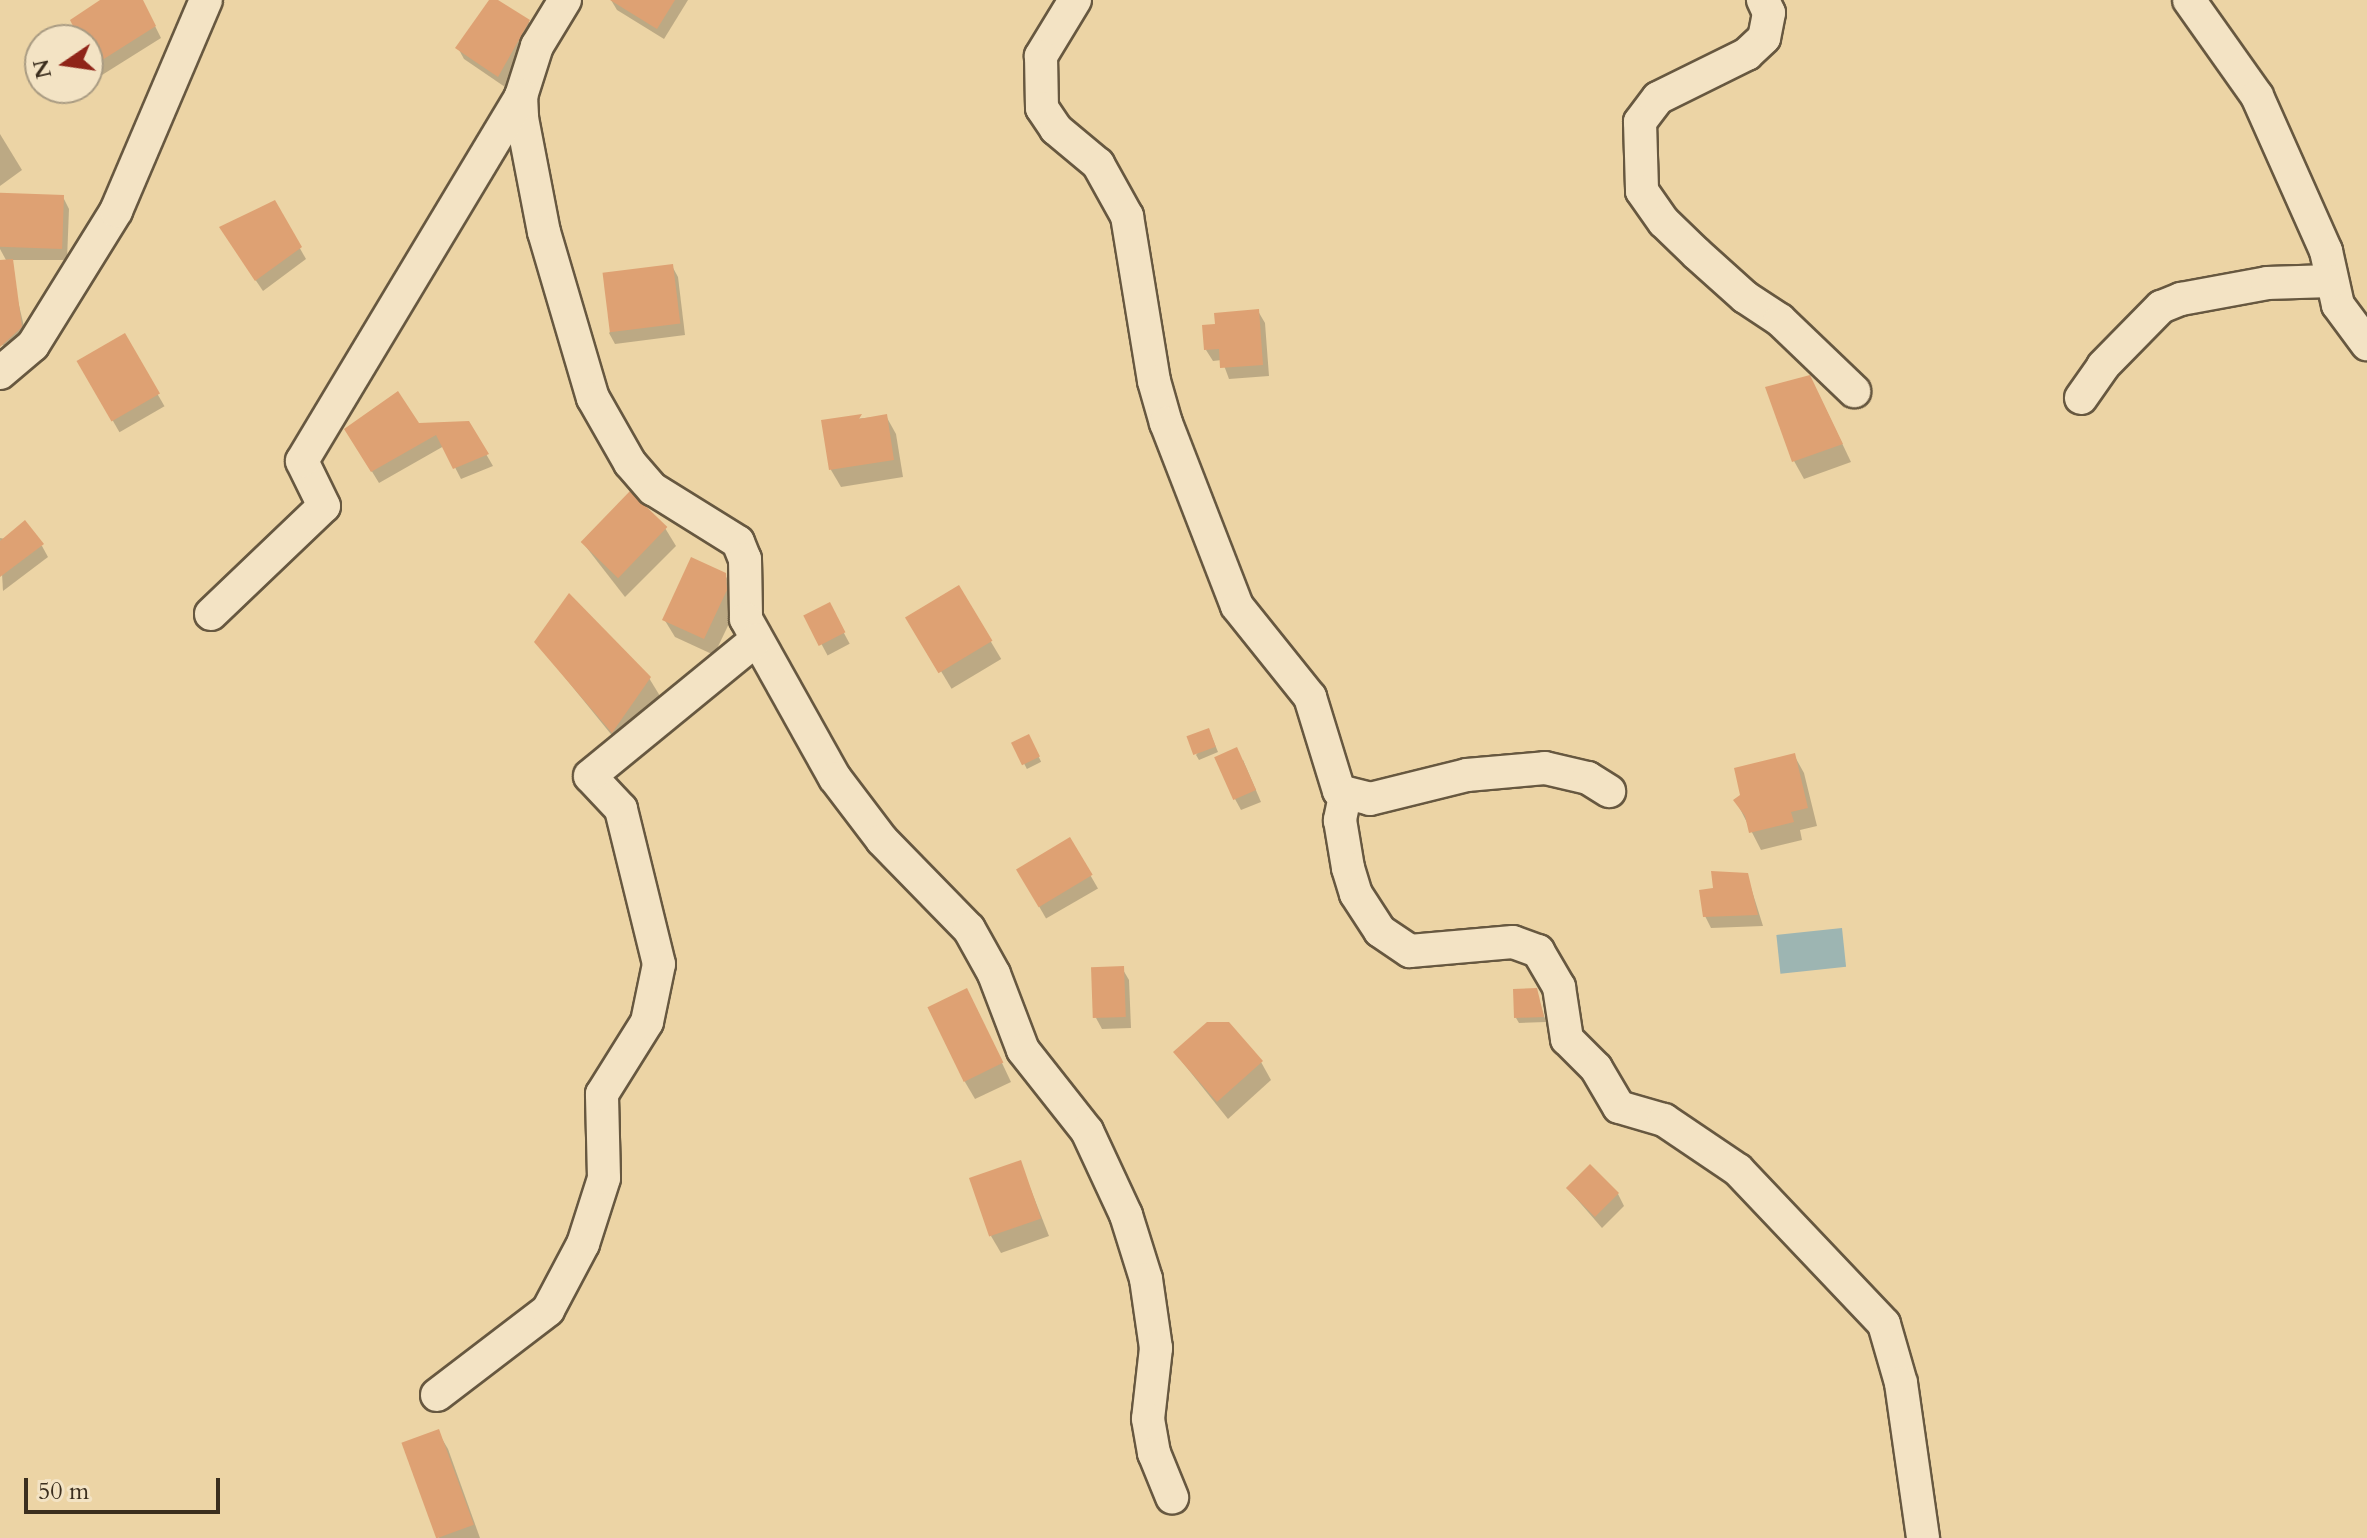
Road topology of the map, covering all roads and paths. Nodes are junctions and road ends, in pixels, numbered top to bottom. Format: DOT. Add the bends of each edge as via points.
graph roads {
  1 [pos="206,0"];
  2 [pos="565,0"];
  3 [pos="1075,0"];
  4 [pos="1763,0"];
  5 [pos="2189,0"];
  6 [pos="521,96"];
  7 [pos="2331,281"];
  8 [pos="2367,344"];
  9 [pos="0,373"];
  10 [pos="1854,391"];
  11 [pos="2081,398"];
  12 [pos="211,614"];
  13 [pos="756,640"];
  14 [pos="1609,791"];
  15 [pos="1345,796"];
  16 [pos="437,1395"];
  17 [pos="1172,1497"];
  18 [pos="1923,1538"];
  1 -- 9 [label="street" via="116,211 33,345"];
  2 -- 6 [label="street" via="537,46"];
  3 -- 15 [label="street" via="1041,56 1042,108 1056,129 1098,164 1127,216 1154,381 1166,423 1237,606 1310,697 1329,770"];
  4 -- 10 [label="street" via="1769,13 1764,38 1725,67 1658,98 1640,122 1642,191 1696,253 1780,320"];
  5 -- 7 [label="street" via="2257,96 2313,219"];
  6 -- 12 [label="street" via="302,461 324,506"];
  6 -- 13 [label="street" via="544,232 593,398 630,463 653,489 738,542 745,559 742,604"];
  7 -- 8 [label="street" via="2349,326"];
  7 -- 11 [label="street" via="2267,283 2161,307 2103,366"];
  13 -- 16 [label="street" via="590,776 621,809 659,964 647,1022 602,1094 604,1178 583,1244 548,1310"];
  13 -- 17 [label="street" via="860,815 969,929 994,974 1023,1050 1087,1131 1126,1215 1146,1279 1156,1348 1148,1419 1154,1453"];
  14 -- 15 [label="street" via="1588,778 1545,768 1467,775 1370,799"];
  15 -- 18 [label="street" via="1340,820 1348,868 1356,894 1380,931 1410,951 1513,942 1538,951 1559,987 1567,1039 1596,1068 1619,1107 1664,1120 1738,1170 1884,1324 1901,1383"];
}
